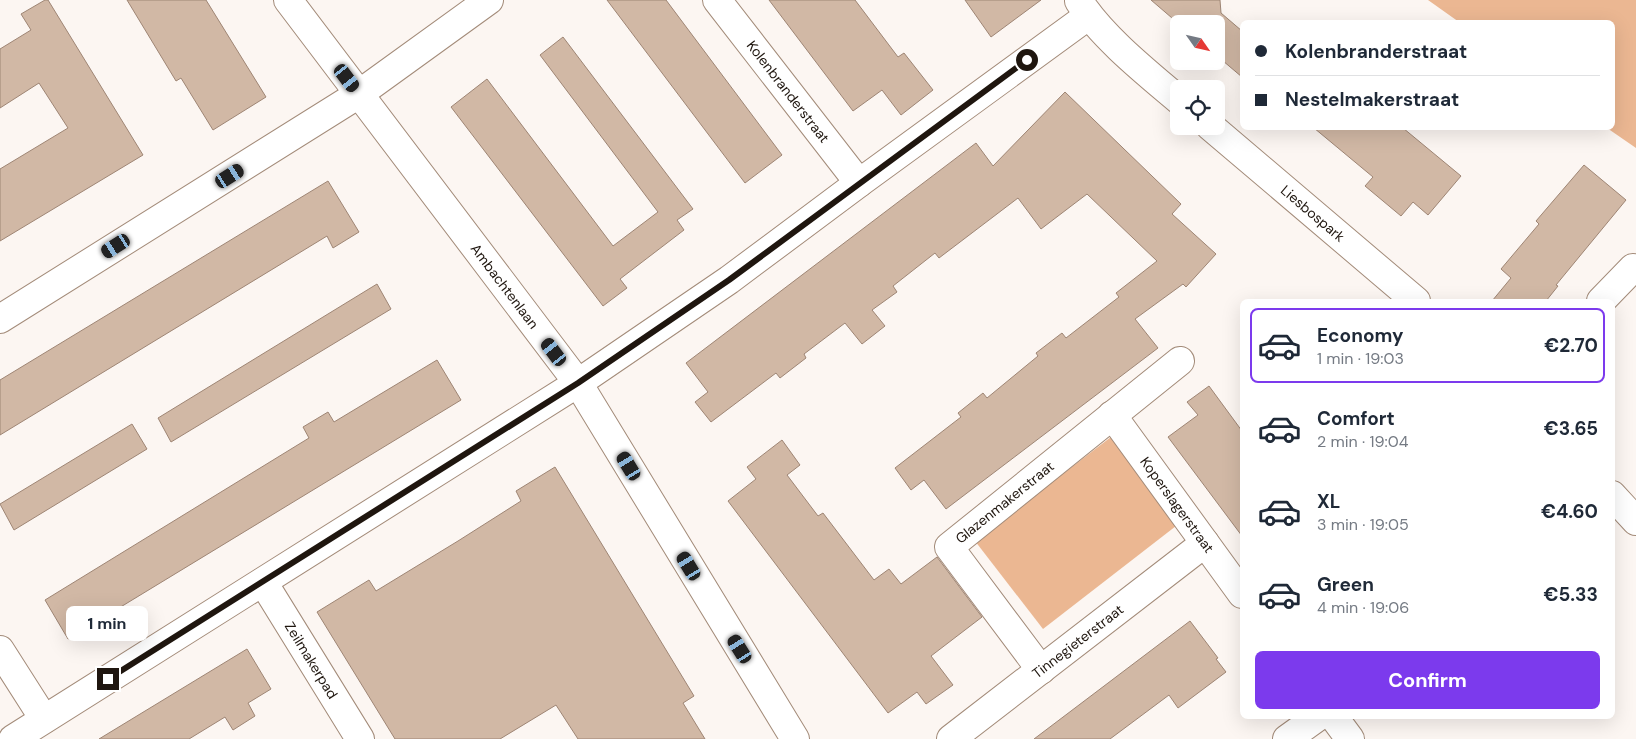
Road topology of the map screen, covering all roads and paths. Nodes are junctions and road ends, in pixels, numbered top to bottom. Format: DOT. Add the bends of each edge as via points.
graph roads {
  1 [pos="288,0"];
  2 [pos="489,0"];
  3 [pos="717,0"];
  4 [pos="1083,8"];
  5 [pos="1170,92"];
  6 [pos="359,94"];
  7 [pos="1221,135"];
  8 [pos="859,183"];
  9 [pos="1633,268"];
  10 [pos="1414,299"];
  11 [pos="1603,299"];
  12 [pos="0,319"];
  13 [pos="1180,361"];
  14 [pos="578,383"];
  15 [pos="1112,415"];
  16 [pos="1615,498"];
  17 [pos="1636,521"];
  18 [pos="1205,543"];
  19 [pos="263,582"];
  20 [pos="1240,591"];
  21 [pos="0,650"];
  22 [pos="1041,670"];
  23 [pos="44,719"];
  24 [pos="1315,719"];
  25 [pos="1335,719"];
  26 [pos="12,739"];
  27 [pos="360,739"];
  28 [pos="795,739"];
  29 [pos="951,739"];
  30 [pos="1287,739"];
  31 [pos="1350,739"];
  1 -- 6 [label="street, Ambachtenlaan"];
  2 -- 6 [label="street"];
  3 -- 8 [label="street, Kolenbranderstraat"];
  4 -- 5 [label="street"];
  4 -- 8 [label="street"];
  6 -- 12 [label="street"];
  6 -- 14 [label="street, Ambachtenlaan"];
  7 -- 10 [label="street, Liesbospark"];
  8 -- 14 [label="street" via="729,280"];
  9 -- 11 [label="street"];
  13 -- 15 [label="street, Glazenmakerstraat"];
  14 -- 19 [label="street"];
  14 -- 28 [label="street, Ambachtenlaan"];
  15 -- 18 [label="street, Koperslagerstraat"];
  15 -- 22 [label="street, Glazenmakerstraat" via="949,546"];
  16 -- 17 [label="street"];
  18 -- 20 [label="street, Koperslagerstraat"];
  18 -- 22 [label="street, Tinnegieterstraat"];
  19 -- 23 [label="street"];
  19 -- 27 [label="street, Zeilmakerpad"];
  21 -- 23 [label="street"];
  22 -- 29 [label="street, Tinnegieterstraat"];
  23 -- 26 [label="street"];
  24 -- 30 [label="street"];
  25 -- 31 [label="street"];
}
